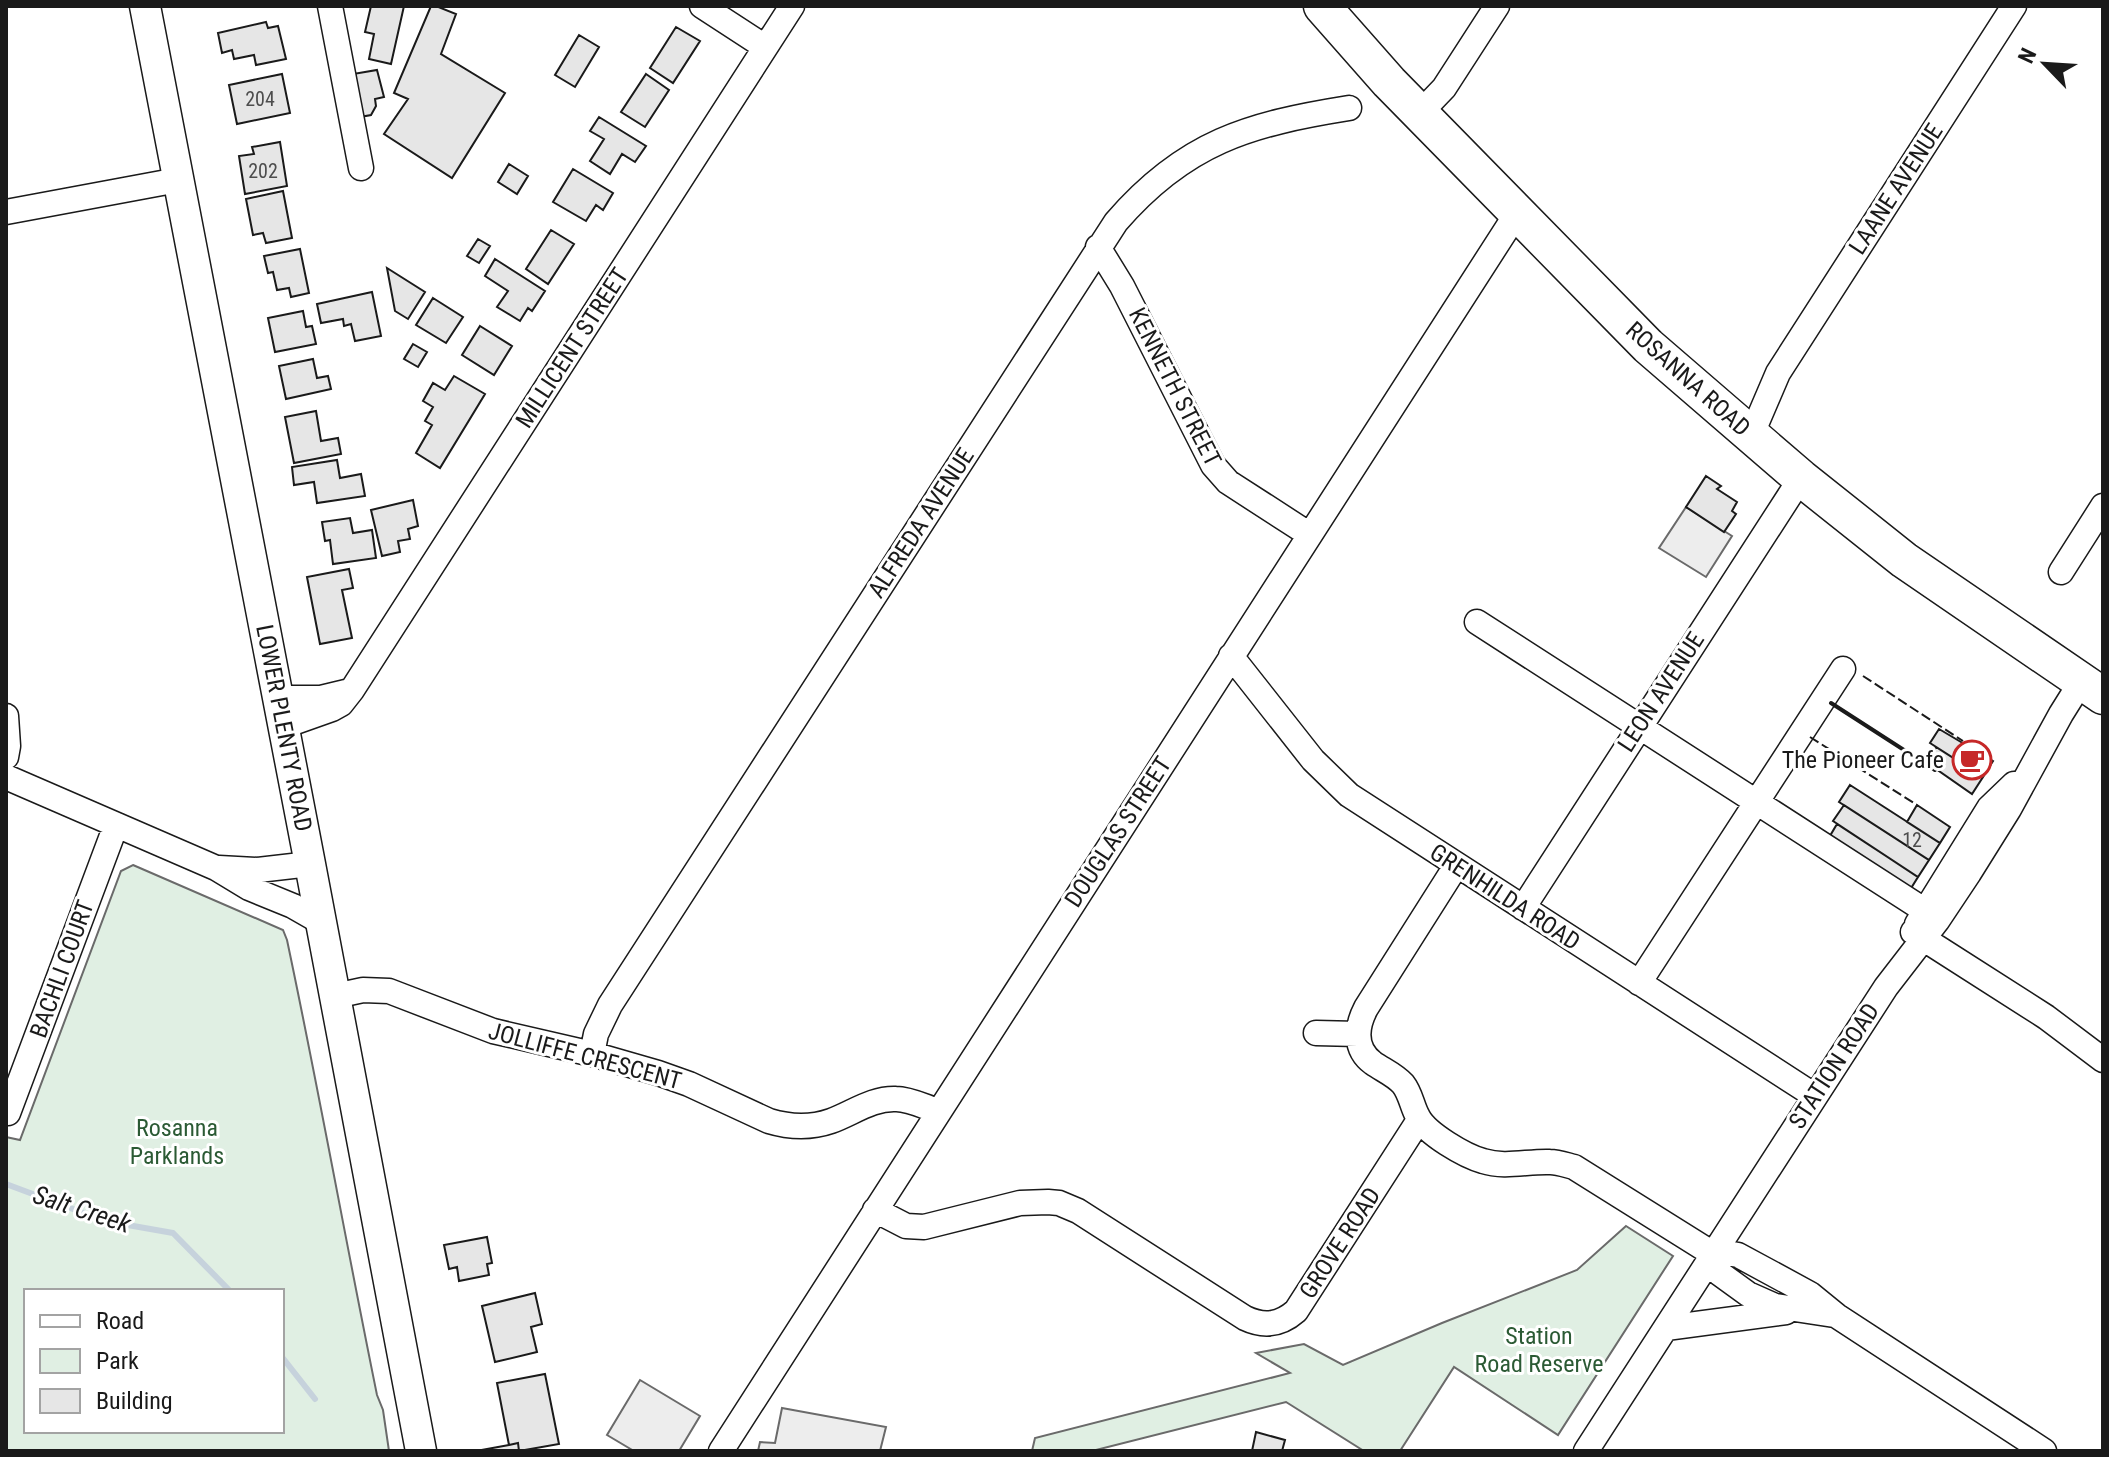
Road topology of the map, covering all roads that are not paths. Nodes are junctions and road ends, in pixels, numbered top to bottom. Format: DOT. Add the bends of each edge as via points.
graph roads {
  1 [pos="145,6"];
  2 [pos="330,6"];
  3 [pos="702,6"];
  4 [pos="792,6"];
  5 [pos="1322,6"];
  6 [pos="1497,6"];
  7 [pos="2014,6"];
  8 [pos="765,47"];
  9 [pos="1349,108"];
  10 [pos="1420,113"];
  11 [pos="361,168"];
  12 [pos="178,180"];
  13 [pos="6,212"];
  14 [pos="1517,213"];
  15 [pos="1098,247"];
  16 [pos="1741,427"];
  17 [pos="1801,478"];
  18 [pos="2103,506"];
  19 [pos="1310,535"];
  20 [pos="2061,572"];
  21 [pos="1477,622"];
  22 [pos="1231,656"];
  23 [pos="1843,669"];
  24 [pos="2092,689"];
  25 [pos="281,712"];
  26 [pos="6,716"];
  27 [pos="1639,726"];
  28 [pos="6,757"];
  29 [pos="6,777"];
  30 [pos="1757,801"];
  31 [pos="116,825"];
  32 [pos="310,864"];
  33 [pos="1456,866"];
  34 [pos="216,868"];
  35 [pos="1523,908"];
  36 [pos="321,922"];
  37 [pos="1920,927"];
  38 [pos="1639,983"];
  39 [pos="335,996"];
  40 [pos="1316,1033"];
  41 [pos="1358,1034"];
  42 [pos="592,1054"];
  43 [pos="2103,1060"];
  44 [pos="1815,1096"];
  45 [pos="8,1113"];
  46 [pos="932,1120"];
  47 [pos="1419,1120"];
  48 [pos="880,1202"];
  49 [pos="1713,1254"];
  50 [pos="1800,1310"];
  51 [pos="1837,1316"];
  52 [pos="1666,1328"];
  53 [pos="2031,1448"];
  54 [pos="421,1451"];
  55 [pos="721,1451"];
  56 [pos="1586,1451"];
  1 -- 12 [label="main road, LOWER PLENTY ROAD"];
  2 -- 11 [label="street"];
  3 -- 8 [label="street"];
  4 -- 8 [label="street, MILLICENT STREET"];
  5 -- 10 [label="highway, ROSANNA ROAD"];
  6 -- 10 [label="street" via="1444,88"];
  7 -- 16 [label="street, LAANE AVENUE"];
  8 -- 25 [label="street, MILLICENT STREET" via="352,690 332,709"];
  9 -- 15 [label="street, ALFREDA AVENUE" via="1278,120 1199,151 1133,202"];
  10 -- 14 [label="highway, ROSANNA ROAD"];
  12 -- 13 [label="street"];
  12 -- 25 [label="main road, LOWER PLENTY ROAD"];
  14 -- 16 [label="highway, ROSANNA ROAD" via="1648,346"];
  14 -- 19 [label="street, DOUGLAS STREET"];
  15 -- 19 [label="street, KENNETH STREET" via="1213,465 1228,482"];
  15 -- 42 [label="street, ALFREDA AVENUE" via="610,1005"];
  16 -- 17 [label="highway, ROSANNA ROAD"];
  17 -- 24 [label="highway, ROSANNA ROAD" via="1904,560"];
  17 -- 27 [label="street, LEON AVENUE"];
  18 -- 20 [label="street"];
  19 -- 22 [label="street, DOUGLAS STREET"];
  21 -- 27 [label="street"];
  22 -- 33 [label="street, GRENHILDA ROAD" via="1324,773"];
  22 -- 46 [label="street, DOUGLAS STREET"];
  23 -- 30 [label="street"];
  24 -- 37 [label="street, STATION ROAD" via="2061,714 1937,921"];
  25 -- 32 [label="main road, LOWER PLENTY ROAD"];
  26 -- 28 [label="street"];
  27 -- 30 [label="street"];
  27 -- 35 [label="street, LEON AVENUE"];
  29 -- 31 [label="street"];
  30 -- 37 [label="street"];
  30 -- 38 [label="street"];
  31 -- 34 [label="street"];
  31 -- 45 [label="street, BACHLI COURT"];
  32 -- 34 [label="street"];
  32 -- 36 [label="main road, LOWER PLENTY ROAD"];
  33 -- 35 [label="street, GRENHILDA ROAD"];
  33 -- 41 [label="street" via="1366,1008"];
  34 -- 36 [label="street"];
  35 -- 38 [label="street, GRENHILDA ROAD"];
  36 -- 39 [label="main road, LOWER PLENTY ROAD"];
  37 -- 43 [label="street"];
  37 -- 44 [label="street, STATION ROAD"];
  38 -- 44 [label="street, GRENHILDA ROAD"];
  39 -- 42 [label="street, JOLLIFFE CRESCENT" via="389,991 493,1031"];
  39 -- 54 [label="main road, LOWER PLENTY ROAD"];
  40 -- 41 [label="street"];
  41 -- 47 [label="street" via="1368,1059 1402,1083"];
  42 -- 46 [label="street, JOLLIFFE CRESCENT" via="689,1084 781,1125 816,1125 867,1104 898,1099"];
  44 -- 49 [label="street, STATION ROAD"];
  46 -- 48 [label="street, DOUGLAS STREET"];
  47 -- 48 [label="street, GROVE ROAD" via="1296,1311 1270,1324 1245,1318 1091,1218 1059,1203 1020,1203 938,1222"];
  47 -- 49 [label="street" via="1481,1161 1574,1167"];
  48 -- 55 [label="street, DOUGLAS STREET"];
  49 -- 50 [label="street" via="1716,1269 1732,1284 1766,1302"];
  49 -- 51 [label="street" via="1749,1260 1810,1294"];
  49 -- 52 [label="street, STATION ROAD"];
  50 -- 51 [label="street"];
  50 -- 52 [label="street"];
  51 -- 53 [label="street"];
  52 -- 56 [label="street, STATION ROAD"];
}
